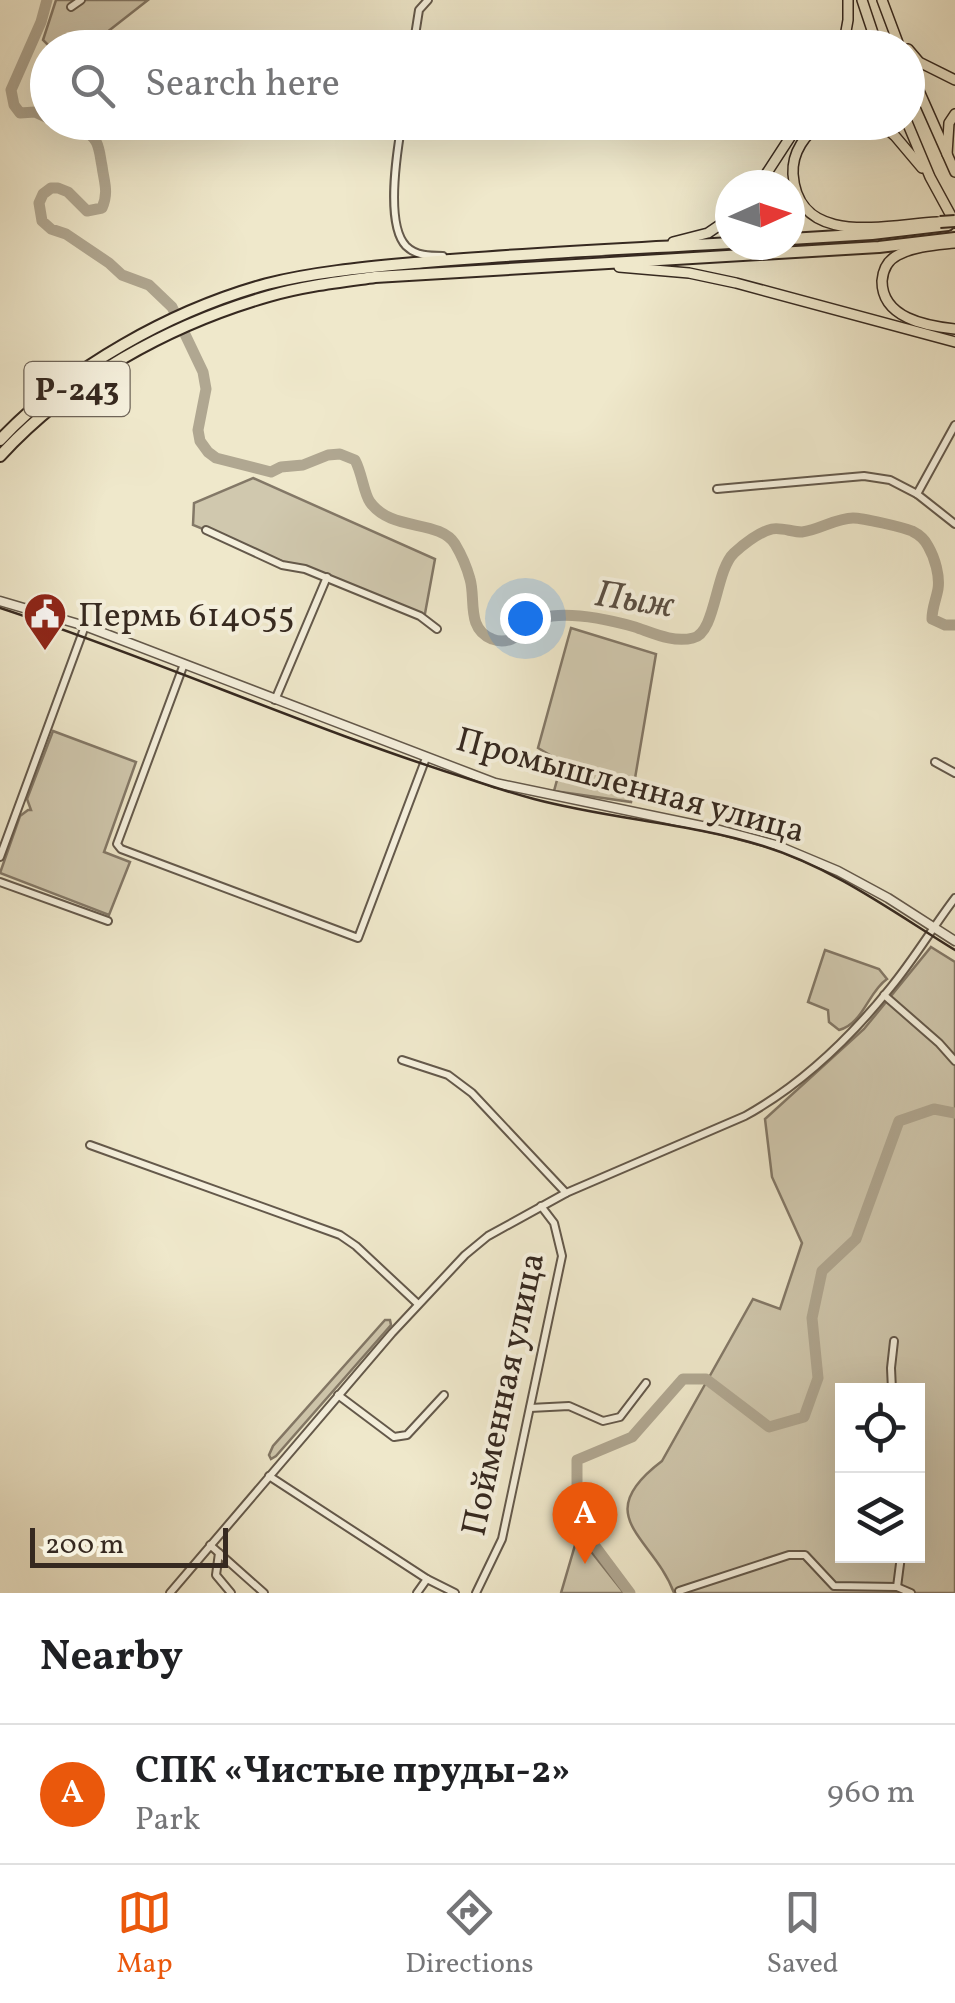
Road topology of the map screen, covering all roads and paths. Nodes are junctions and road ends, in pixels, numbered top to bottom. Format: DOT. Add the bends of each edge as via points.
graph roads {
  1 [pos="81,0"];
  2 [pos="848,0"];
  3 [pos="862,0"];
  4 [pos="882,0"];
  5 [pos="425,3"];
  6 [pos="72,7"];
  7 [pos="418,30"];
  8 [pos="846,30"];
  9 [pos="872,30"];
  10 [pos="894,30"];
  11 [pos="925,65"];
  12 [pos="955,80"];
  13 [pos="925,106"];
  14 [pos="955,114"];
  15 [pos="399,140"];
  16 [pos="789,140"];
  17 [pos="803,140"];
  18 [pos="899,140"];
  19 [pos="915,140"];
  20 [pos="947,157"];
  21 [pos="770,170"];
  22 [pos="955,172"];
  23 [pos="930,177"];
  24 [pos="948,223"];
  25 [pos="715,228"];
  26 [pos="805,238"];
  27 [pos="954,241"];
  28 [pos="715,244"];
  29 [pos="618,250"];
  30 [pos="484,258"];
  31 [pos="576,266"];
  32 [pos="203,313"];
  33 [pos="955,329"];
  34 [pos="163,331"];
  35 [pos="955,342"];
  36 [pos="955,425"];
  37 [pos="0,440"];
  38 [pos="0,456"];
  39 [pos="717,489"];
  40 [pos="918,494"];
  41 [pos="955,524"];
  42 [pos="206,530"];
  43 [pos="327,578"];
  44 [pos="1,603"];
  45 [pos="85,626"];
  46 [pos="437,629"];
  47 [pos="184,664"];
  48 [pos="274,700"];
  49 [pos="426,758"];
  50 [pos="935,762"];
  51 [pos="955,773"];
  52 [pos="0,857"];
  53 [pos="0,882"];
  54 [pos="955,898"];
  55 [pos="108,921"];
  56 [pos="933,927"];
  57 [pos="955,941"];
  58 [pos="884,995"];
  59 [pos="402,1060"];
  60 [pos="955,1061"];
  61 [pos="90,1145"];
  62 [pos="566,1193"];
  63 [pos="540,1206"];
  64 [pos="418,1304"];
  65 [pos="894,1342"];
  66 [pos="646,1383"];
  67 [pos="892,1383"];
  68 [pos="444,1394"];
  69 [pos="338,1395"];
  70 [pos="530,1408"];
  71 [pos="269,1476"];
  72 [pos="210,1545"];
  73 [pos="219,1554"];
  74 [pos="899,1563"];
  75 [pos="426,1579"];
  76 [pos="897,1587"];
  77 [pos="679,1591"];
  78 [pos="170,1593"];
  79 [pos="231,1593"];
  80 [pos="264,1593"];
  81 [pos="417,1593"];
  82 [pos="455,1593"];
  83 [pos="476,1593"];
  84 [pos="911,1593"];
  1 -- 6 [label="street"];
  2 -- 8 [label="main road"];
  3 -- 9 [label="main road"];
  4 -- 10 [label="main road"];
  5 -- 7 [label="street"];
  11 -- 12 [label="main road"];
  13 -- 20 [label="main road"];
  14 -- 20 [label="main road"];
  15 -- 30 [label="street" via="396,217 404,243 428,256"];
  16 -- 21 [label="main road"];
  17 -- 24 [label="main road" via="792,168 800,201 819,220 858,228"];
  18 -- 23 [label="main road"];
  19 -- 23 [label="main road"];
  20 -- 22 [label="main road"];
  23 -- 24 [label="main road"];
  24 -- 26 [label="highway"];
  25 -- 29 [label="main road" via="691,239"];
  27 -- 31 [label="highway, Р-243"];
  27 -- 33 [label="main road" via="900,254 888,262 882,286 892,309"];
  28 -- 29 [label="highway, Р-243"];
  29 -- 30 [label="highway, Р-243"];
  30 -- 32 [label="highway, Р-243" via="294,278 236,294"];
  31 -- 32 [label="highway, Р-243" via="324,284"];
  31 -- 35 [label="main road" via="689,273"];
  32 -- 34 [label="highway, Р-243"];
  34 -- 37 [label="highway, Р-243" via="126,344 57,388"];
  34 -- 38 [label="highway, Р-243" via="41,416"];
  36 -- 40 [label="street"];
  39 -- 40 [label="street" via="864,476"];
  40 -- 41 [label="street"];
  42 -- 43 [label="street" via="282,566"];
  43 -- 46 [label="street"];
  43 -- 48 [label="street"];
  44 -- 45 [label="street, Промышленная улица"];
  45 -- 47 [label="street, Промышленная улица"];
  45 -- 52 [label="street"];
  47 -- 48 [label="street, Промышленная улица"];
  47 -- 49 [label="street" via="117,844 121,849 358,938"];
  48 -- 49 [label="street, Промышленная улица"];
  49 -- 56 [label="street, Промышленная улица" via="495,783 776,845 838,871"];
  50 -- 51 [label="street"];
  53 -- 55 [label="street"];
  54 -- 56 [label="street"];
  56 -- 57 [label="street, Промышленная улица"];
  56 -- 58 [label="street"];
  58 -- 60 [label="street"];
  58 -- 62 [label="street" via="772,1101"];
  59 -- 62 [label="street" via="456,1080"];
  61 -- 64 [label="street" via="340,1235"];
  62 -- 63 [label="street"];
  63 -- 64 [label="street" via="478,1244"];
  63 -- 70 [label="street, Пойменная улица" via="554,1223 562,1256"];
  64 -- 69 [label="street"];
  65 -- 67 [label="street"];
  66 -- 70 [label="street" via="620,1416 603,1421 568,1406"];
  68 -- 69 [label="street" via="407,1434 394,1437"];
  69 -- 71 [label="street"];
  70 -- 83 [label="street, Пойменная улица" via="502,1539"];
  71 -- 72 [label="street"];
  71 -- 75 [label="street"];
  72 -- 73 [label="street"];
  72 -- 78 [label="street"];
  73 -- 79 [label="street" via="216,1575"];
  73 -- 80 [label="street"];
  74 -- 76 [label="street"];
  75 -- 81 [label="street"];
  75 -- 82 [label="street"];
  76 -- 77 [label="street" via="834,1586 805,1555"];
  76 -- 84 [label="street"];
}
